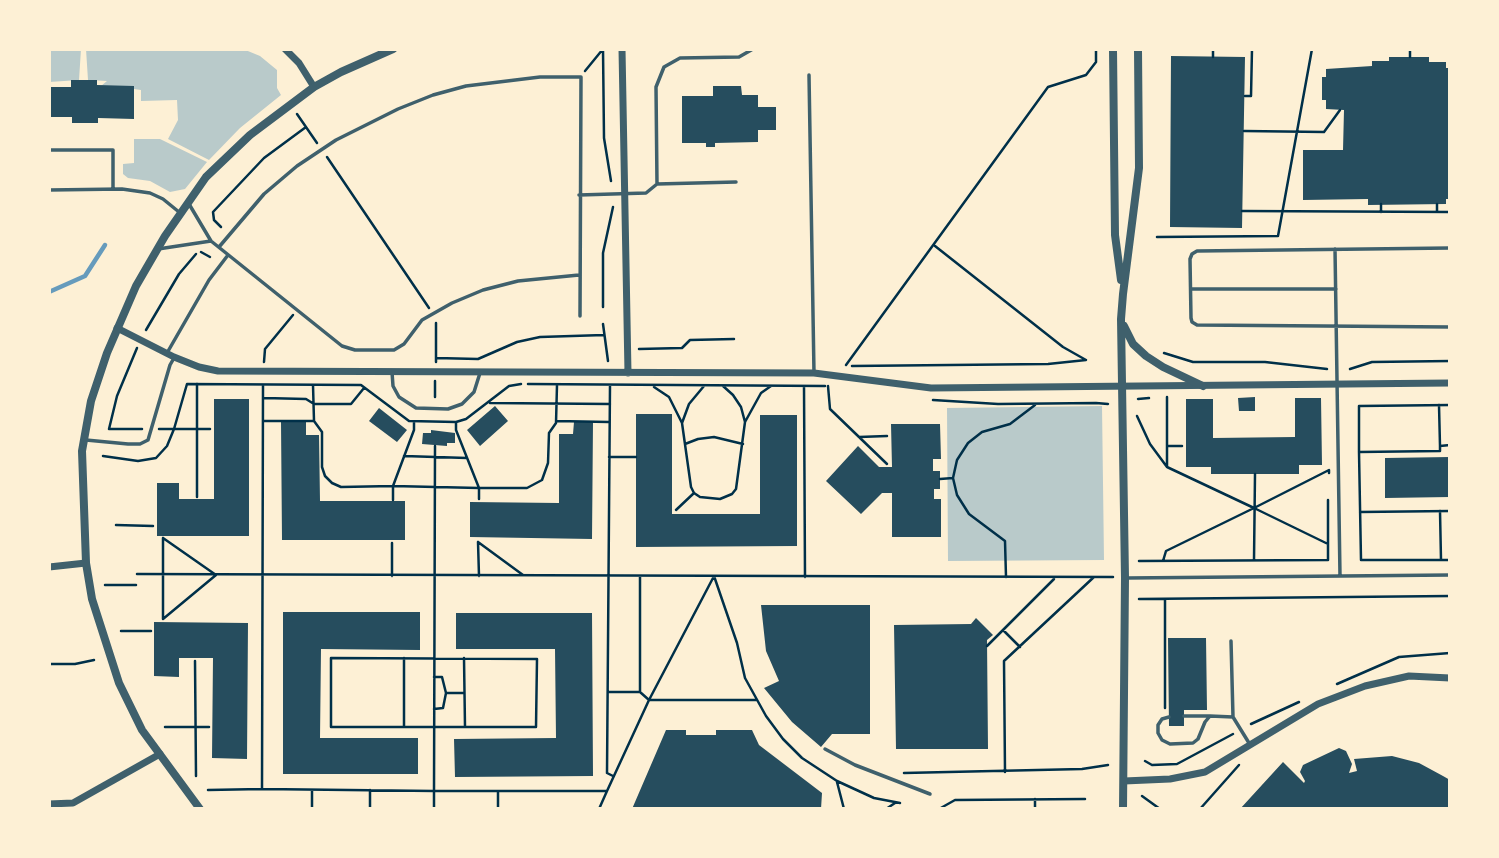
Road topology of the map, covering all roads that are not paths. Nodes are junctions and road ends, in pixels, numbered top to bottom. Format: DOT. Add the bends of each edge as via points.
graph roads {
  1 [pos="285,49"];
  2 [pos="622,49"];
  3 [pos="753,49"];
  4 [pos="1113,49"];
  5 [pos="1139,49"];
  6 [pos="389,50"];
  7 [pos="809,75"];
  8 [pos="314,87"];
  9 [pos="49,150"];
  10 [pos="736,182"];
  11 [pos="657,184"];
  12 [pos="113,189"];
  13 [pos="49,190"];
  14 [pos="624,194"];
  15 [pos="579,195"];
  16 [pos="188,202"];
  17 [pos="180,214"];
  18 [pos="211,242"];
  19 [pos="219,247"];
  20 [pos="1335,248"];
  21 [pos="1450,248"];
  22 [pos="158,249"];
  23 [pos="228,256"];
  24 [pos="579,275"];
  25 [pos="1191,289"];
  26 [pos="1336,289"];
  27 [pos="1122,294"];
  28 [pos="580,316"];
  29 [pos="1122,319"];
  30 [pos="1337,327"];
  31 [pos="1450,327"];
  32 [pos="117,328"];
  33 [pos="171,355"];
  34 [pos="392,372"];
  35 [pos="480,373"];
  36 [pos="628,373"];
  37 [pos="814,373"];
  38 [pos="1450,383"];
  39 [pos="1336,384"];
  40 [pos="1122,386"];
  41 [pos="1203,386"];
  42 [pos="84,439"];
  43 [pos="86,563"];
  44 [pos="49,567"];
  45 [pos="1450,575"];
  46 [pos="1340,576"];
  47 [pos="1125,578"];
  48 [pos="1231,641"];
  49 [pos="1450,678"];
  50 [pos="1184,716"];
  51 [pos="1210,716"];
  52 [pos="1169,717"];
  53 [pos="1233,717"];
  54 [pos="1251,745"];
  55 [pos="825,749"];
  56 [pos="160,754"];
  57 [pos="1124,781"];
  58 [pos="930,794"];
  59 [pos="51,806"];
  60 [pos="200,809"];
  61 [pos="1123,809"];
  1 -- 8 [label="street"];
  2 -- 14 [label="street"];
  3 -- 11 [label="lane" via="739,57 680,58 664,67 656,87"];
  4 -- 27 [label="street" via="1115,234"];
  5 -- 27 [label="street" via="1139,168"];
  6 -- 8 [label="street"];
  7 -- 37 [label="lane"];
  8 -- 16 [label="street" via="240,144"];
  9 -- 12 [label="lane" via="113,150"];
  10 -- 11 [label="lane"];
  11 -- 14 [label="lane" via="646,193"];
  12 -- 13 [label="lane"];
  12 -- 17 [label="lane" via="150,192"];
  14 -- 15 [label="lane"];
  14 -- 36 [label="street"];
  15 -- 19 [label="lane" via="581,77 505,80 433,95 322,150 264,194"];
  15 -- 24 [label="lane"];
  16 -- 17 [label="street"];
  16 -- 18 [label="lane"];
  17 -- 22 [label="street"];
  18 -- 19 [label="lane"];
  18 -- 22 [label="lane"];
  19 -- 23 [label="lane"];
  20 -- 21 [label="lane"];
  20 -- 25 [label="lane" via="1197,251 1190,259"];
  20 -- 26 [label="lane"];
  22 -- 32 [label="street"];
  23 -- 24 [label="lane" via="342,346 355,350 394,350 422,320 495,287"];
  23 -- 33 [label="lane" via="209,280"];
  24 -- 28 [label="lane"];
  25 -- 26 [label="lane"];
  25 -- 30 [label="lane" via="1191,318 1198,325"];
  26 -- 30 [label="lane"];
  27 -- 29 [label="street"];
  29 -- 40 [label="street"];
  29 -- 41 [label="street" via="1133,344 1146,356"];
  30 -- 31 [label="lane"];
  30 -- 39 [label="lane"];
  32 -- 33 [label="street"];
  32 -- 42 [label="street" via="91,401"];
  33 -- 34 [label="street" via="218,371"];
  33 -- 42 [label="lane" via="148,440 141,444"];
  34 -- 35 [label="street"];
  34 -- 35 [label="lane" via="399,397 416,408 448,409 474,392"];
  35 -- 36 [label="street"];
  36 -- 37 [label="street"];
  37 -- 40 [label="street" via="931,388"];
  38 -- 39 [label="street"];
  39 -- 41 [label="street"];
  39 -- 46 [label="lane"];
  40 -- 41 [label="street"];
  40 -- 47 [label="street"];
  42 -- 43 [label="street"];
  43 -- 44 [label="street"];
  43 -- 56 [label="street" via="92,599 119,683 142,730"];
  45 -- 46 [label="lane"];
  46 -- 47 [label="lane"];
  47 -- 57 [label="street"];
  48 -- 53 [label="lane"];
  49 -- 54 [label="street" via="1409,676 1365,686 1318,704"];
  50 -- 51 [label="lane"];
  51 -- 52 [label="lane" via="1199,739 1170,744 1158,733 1162,719"];
  51 -- 53 [label="lane"];
  53 -- 54 [label="lane"];
  54 -- 57 [label="street" via="1205,772"];
  55 -- 58 [label="lane"];
  56 -- 59 [label="street" via="73,803"];
  56 -- 60 [label="street"];
  57 -- 61 [label="street"];
}
